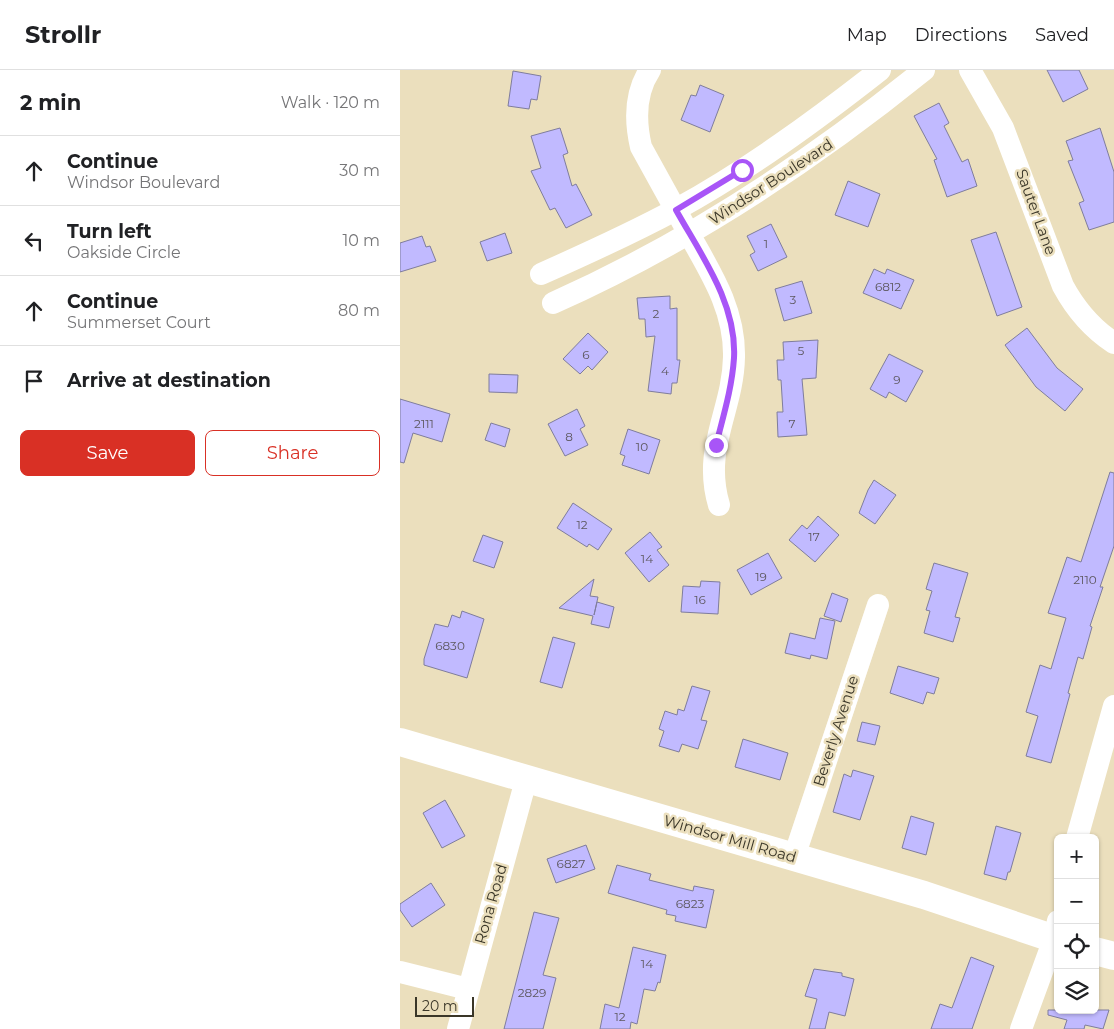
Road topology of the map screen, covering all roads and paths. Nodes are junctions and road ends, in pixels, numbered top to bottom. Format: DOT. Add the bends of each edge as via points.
graph roads {
  1 [pos="650,70"];
  2 [pos="880,70"];
  3 [pos="924,70"];
  4 [pos="970,70"];
  5 [pos="676,210"];
  6 [pos="690,235"];
  7 [pos="541,274"];
  8 [pos="552,303"];
  9 [pos="1114,343"];
  10 [pos="719,505"];
  11 [pos="878,604"];
  12 [pos="1114,706"];
  13 [pos="400,742"];
  14 [pos="526,780"];
  15 [pos="1078,834"];
  16 [pos="794,857"];
  17 [pos="1054,933"];
  18 [pos="1054,939"];
  19 [pos="1099,952"];
  20 [pos="1114,956"];
  21 [pos="400,972"];
  22 [pos="468,989"];
  23 [pos="458,1029"];
  24 [pos="1021,1029"];
  1 -- 5 [label="street" via="638,101 636,123 641,147"];
  2 -- 5 [label="street, Windsor Boulevard" via="812,123"];
  3 -- 6 [label="street, Windsor Boulevard" via="828,145"];
  4 -- 9 [label="street, Sauter Lane" via="1003,128 1063,286 1075,308"];
  5 -- 6 [label="street"];
  5 -- 7 [label="street, Windsor Boulevard"];
  6 -- 8 [label="street, Windsor Boulevard" via="616,275"];
  6 -- 10 [label="street" via="716,281 733,332 734,358 729,390 712,460 713,485"];
  11 -- 16 [label="street, Beverly Avenue"];
  12 -- 15 [label="street"];
  13 -- 14 [label="main road, Windsor Mill Road"];
  14 -- 16 [label="main road, Windsor Mill Road"];
  14 -- 22 [label="street, Rona Road"];
  16 -- 17 [label="main road, Windsor Mill Road"];
  18 -- 24 [label="street"];
  19 -- 20 [label="main road"];
  21 -- 22 [label="street"];
  22 -- 23 [label="street, Rona Road"];
}
